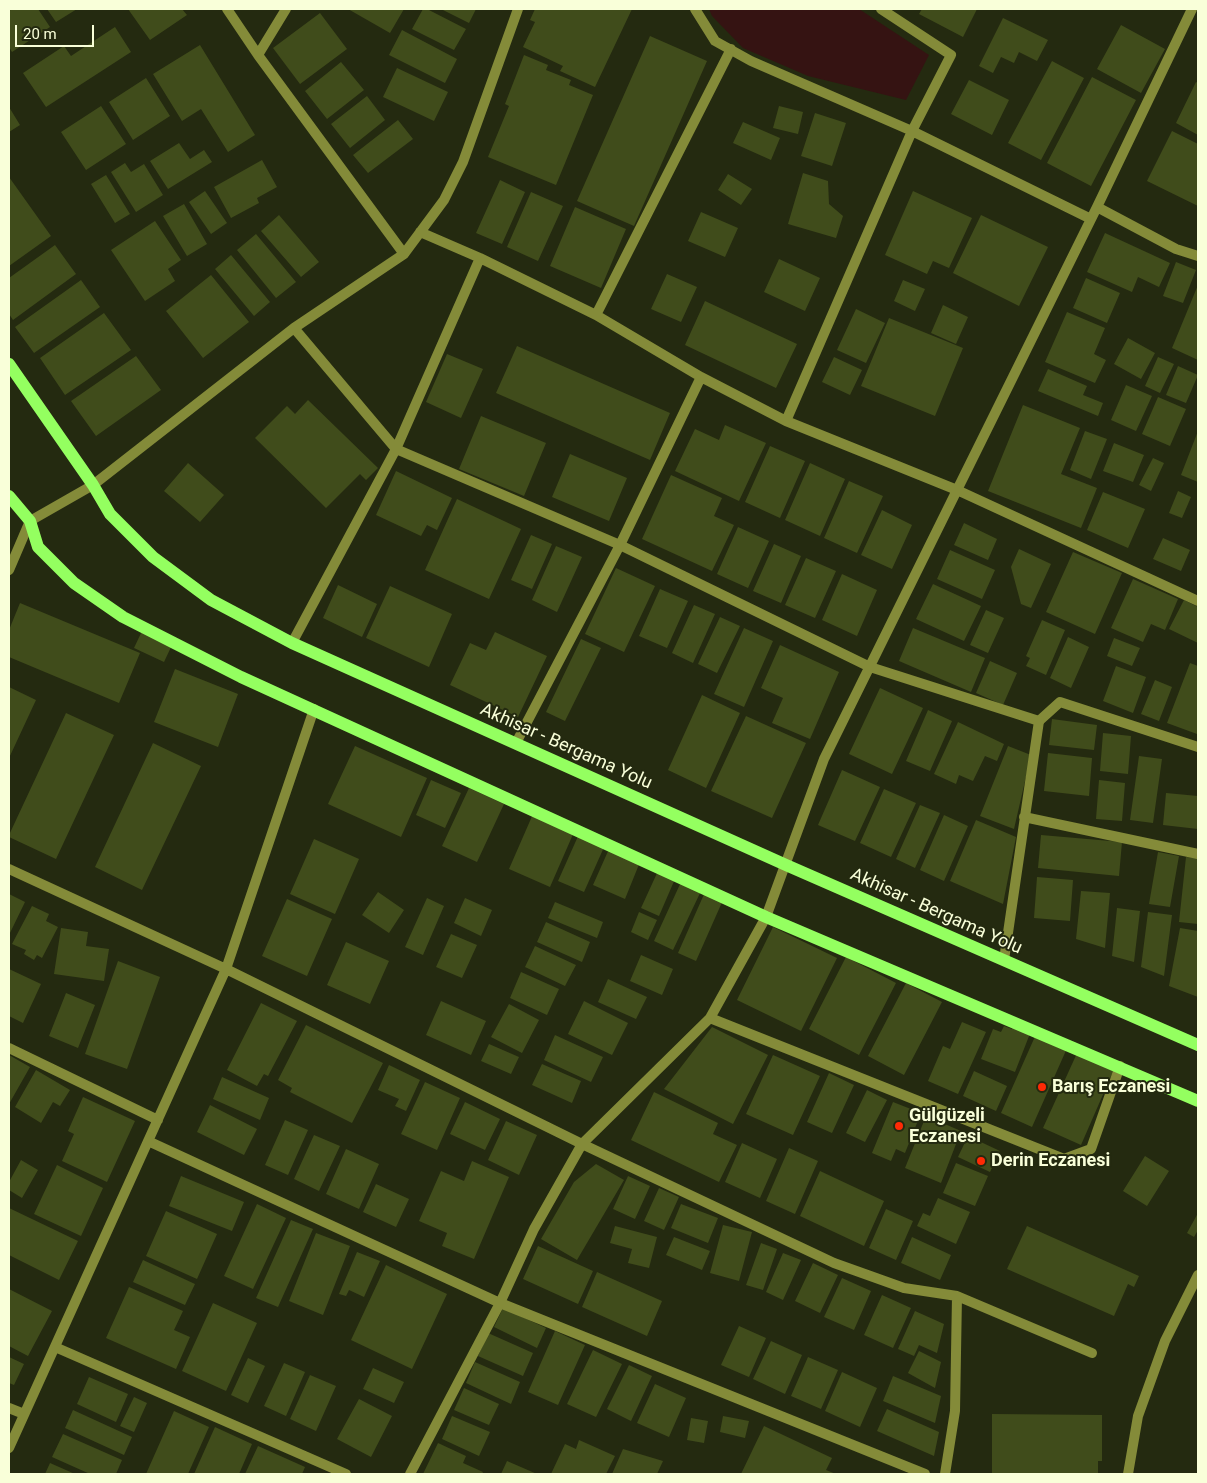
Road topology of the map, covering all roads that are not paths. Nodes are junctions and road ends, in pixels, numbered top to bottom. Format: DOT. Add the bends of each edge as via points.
graph roads {
  1 [pos="227,9"];
  2 [pos="286,9"];
  3 [pos="518,9"];
  4 [pos="695,9"];
  5 [pos="881,9"];
  6 [pos="1192,9"];
  7 [pos="731,50"];
  8 [pos="258,55"];
  9 [pos="912,131"];
  10 [pos="1097,207"];
  11 [pos="1091,219"];
  12 [pos="420,232"];
  13 [pos="404,254"];
  14 [pos="1198,256"];
  15 [pos="480,258"];
  16 [pos="596,316"];
  17 [pos="294,328"];
  18 [pos="9,364"];
  19 [pos="701,377"];
  20 [pos="786,421"];
  21 [pos="396,449"];
  22 [pos="93,485"];
  23 [pos="957,490"];
  24 [pos="9,496"];
  25 [pos="30,522"];
  26 [pos="620,545"];
  27 [pos="9,570"];
  28 [pos="1198,601"];
  29 [pos="292,643"];
  30 [pos="870,667"];
  31 [pos="314,709"];
  32 [pos="1039,721"];
  33 [pos="516,743"];
  34 [pos="1198,747"];
  35 [pos="1024,818"];
  36 [pos="1198,854"];
  37 [pos="786,865"];
  38 [pos="9,869"];
  39 [pos="766,916"];
  40 [pos="1004,960"];
  41 [pos="226,969"];
  42 [pos="710,1018"];
  43 [pos="1198,1045"];
  44 [pos="9,1048"];
  45 [pos="1120,1066"];
  46 [pos="1198,1101"];
  47 [pos="158,1120"];
  48 [pos="148,1141"];
  49 [pos="582,1144"];
  50 [pos="1198,1275"];
  51 [pos="957,1296"];
  52 [pos="500,1303"];
  53 [pos="55,1347"];
  54 [pos="1092,1353"];
  55 [pos="9,1408"];
  56 [pos="24,1414"];
  57 [pos="9,1448"];
  58 [pos="346,1474"];
  59 [pos="410,1474"];
  60 [pos="925,1474"];
  61 [pos="945,1474"];
  62 [pos="1128,1474"];
  1 -- 8 [label="street"];
  2 -- 8 [label="street"];
  3 -- 12 [label="street" via="464,162 444,200"];
  4 -- 7 [label="street" via="715,41"];
  5 -- 9 [label="street" via="951,55"];
  6 -- 10 [label="street"];
  7 -- 9 [label="street"];
  7 -- 16 [label="street"];
  8 -- 13 [label="street"];
  9 -- 11 [label="street"];
  9 -- 20 [label="street"];
  10 -- 11 [label="street"];
  10 -- 14 [label="street" via="1176,249"];
  11 -- 23 [label="street"];
  12 -- 13 [label="street"];
  12 -- 15 [label="street"];
  13 -- 17 [label="street"];
  15 -- 16 [label="street"];
  15 -- 21 [label="street"];
  16 -- 19 [label="street"];
  17 -- 21 [label="street"];
  17 -- 22 [label="street"];
  18 -- 22 [label="main road, Akhisar - Bergama Yolu"];
  19 -- 20 [label="street"];
  19 -- 26 [label="street"];
  20 -- 23 [label="street"];
  21 -- 26 [label="street"];
  21 -- 29 [label="street"];
  22 -- 25 [label="street"];
  22 -- 29 [label="main road, Akhisar - Bergama Yolu" via="110,514 152,557 212,600"];
  23 -- 28 [label="street"];
  23 -- 30 [label="street"];
  24 -- 25 [label="main road"];
  25 -- 27 [label="street"];
  25 -- 31 [label="main road" via="38,547 74,584 123,617 241,677"];
  26 -- 30 [label="street"];
  26 -- 33 [label="street"];
  29 -- 33 [label="main road, Akhisar - Bergama Yolu"];
  30 -- 32 [label="street"];
  30 -- 37 [label="street" via="824,759"];
  31 -- 39 [label="main road"];
  31 -- 41 [label="street"];
  32 -- 34 [label="street" via="1060,702"];
  32 -- 35 [label="street"];
  33 -- 37 [label="main road, Akhisar - Bergama Yolu"];
  35 -- 36 [label="street"];
  35 -- 40 [label="street"];
  37 -- 39 [label="street"];
  37 -- 40 [label="main road, Akhisar - Bergama Yolu"];
  38 -- 41 [label="street"];
  39 -- 42 [label="street"];
  39 -- 45 [label="main road"];
  40 -- 43 [label="main road, Akhisar - Bergama Yolu"];
  41 -- 47 [label="street"];
  41 -- 49 [label="street"];
  42 -- 45 [label="street" via="1064,1159 1091,1149"];
  42 -- 49 [label="street"];
  44 -- 47 [label="street"];
  45 -- 46 [label="main road"];
  47 -- 48 [label="street"];
  48 -- 52 [label="street"];
  48 -- 53 [label="street"];
  49 -- 51 [label="street" via="834,1264 904,1288"];
  49 -- 52 [label="street" via="534,1229"];
  50 -- 62 [label="street" via="1165,1341 1138,1416"];
  51 -- 54 [label="street"];
  51 -- 61 [label="street" via="955,1411"];
  52 -- 59 [label="street"];
  52 -- 60 [label="street"];
  53 -- 56 [label="street"];
  53 -- 58 [label="street"];
  55 -- 56 [label="street"];
  56 -- 57 [label="street"];
}
